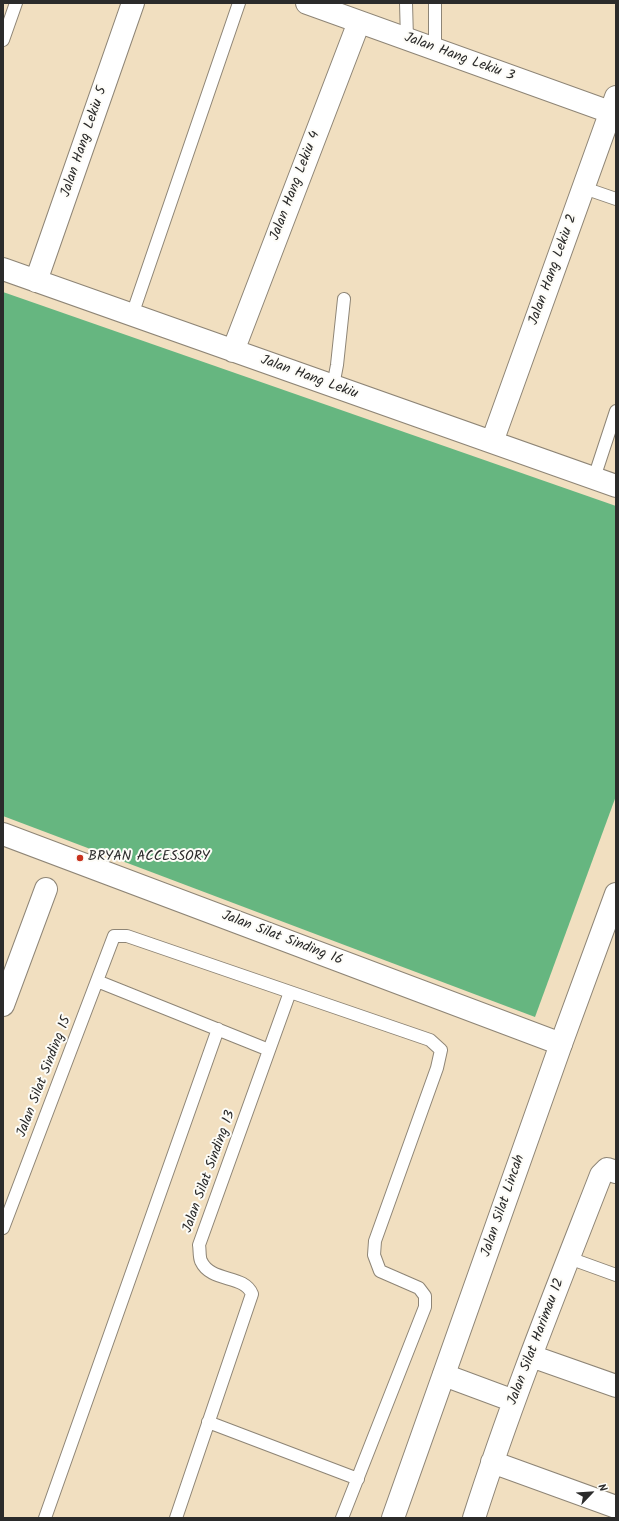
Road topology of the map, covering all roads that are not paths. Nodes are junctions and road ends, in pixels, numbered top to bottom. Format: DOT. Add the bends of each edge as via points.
graph roads {
  1 [pos="16,3"];
  2 [pos="133,3"];
  3 [pos="239,3"];
  4 [pos="307,3"];
  5 [pos="406,3"];
  6 [pos="435,3"];
  7 [pos="359,22"];
  8 [pos="407,39"];
  9 [pos="3,40"];
  10 [pos="435,49"];
  11 [pos="613,104"];
  12 [pos="584,188"];
  13 [pos="616,199"];
  14 [pos="3,269"];
  15 [pos="36,281"];
  16 [pos="344,299"];
  17 [pos="132,315"];
  18 [pos="233,351"];
  19 [pos="333,386"];
  20 [pos="616,411"];
  21 [pos="492,442"];
  22 [pos="594,478"];
  23 [pos="616,486"];
  24 [pos="3,834"];
  25 [pos="46,889"];
  26 [pos="616,894"];
  27 [pos="610,932"];
  28 [pos="97,981"];
  29 [pos="290,992"];
  30 [pos="3,1005"];
  31 [pos="218,1029"];
  32 [pos="561,1044"];
  33 [pos="269,1050"];
  34 [pos="611,1170"];
  35 [pos="3,1228"];
  36 [pos="569,1258"];
  37 [pos="616,1275"];
  38 [pos="531,1356"];
  39 [pos="444,1375"];
  40 [pos="616,1386"];
  41 [pos="514,1401"];
  42 [pos="208,1422"];
  43 [pos="492,1462"];
  44 [pos="358,1479"];
  45 [pos="616,1507"];
  46 [pos="45,1518"];
  47 [pos="176,1518"];
  48 [pos="342,1518"];
  49 [pos="393,1518"];
  50 [pos="474,1518"];
  1 -- 9 [label="lane"];
  2 -- 15 [label="street, Jalan Hang Lekiu 5"];
  3 -- 17 [label="lane"];
  4 -- 7 [label="street, Jalan Hang Lekiu 3"];
  5 -- 8 [label="lane"];
  6 -- 10 [label="lane"];
  7 -- 8 [label="street, Jalan Hang Lekiu 3"];
  7 -- 18 [label="street, Jalan Hang Lekiu 4"];
  8 -- 10 [label="street, Jalan Hang Lekiu 3"];
  10 -- 11 [label="street, Jalan Hang Lekiu 3"];
  11 -- 12 [label="street, Jalan Hang Lekiu 2"];
  12 -- 13 [label="lane"];
  12 -- 21 [label="street, Jalan Hang Lekiu 2"];
  14 -- 15 [label="street, Jalan Hang Lekiu"];
  15 -- 17 [label="street, Jalan Hang Lekiu"];
  16 -- 19 [label="lane"];
  17 -- 18 [label="street, Jalan Hang Lekiu"];
  18 -- 19 [label="street, Jalan Hang Lekiu"];
  19 -- 21 [label="street, Jalan Hang Lekiu"];
  20 -- 22 [label="lane"];
  21 -- 22 [label="street, Jalan Hang Lekiu"];
  22 -- 23 [label="street, Jalan Hang Lekiu"];
  24 -- 32 [label="street, Jalan Silat Sinding 16"];
  25 -- 30 [label="street"];
  26 -- 27 [label="street, Jalan Silat Lincah"];
  27 -- 32 [label="street, Jalan Silat Lincah"];
  28 -- 29 [label="lane, Jalan Silat Sinding 15" via="114,936 126,936"];
  28 -- 31 [label="lane"];
  28 -- 35 [label="lane, Jalan Silat Sinding 15"];
  29 -- 33 [label="lane, Jalan Silat Sinding 13"];
  29 -- 44 [label="lane" via="430,1040 440,1050 437,1068 375,1242 374,1255 380,1271 418,1288 425,1296 425,1306"];
  31 -- 33 [label="lane"];
  31 -- 46 [label="lane"];
  32 -- 39 [label="street, Jalan Silat Lincah"];
  33 -- 42 [label="lane, Jalan Silat Sinding 13" via="199,1245 201,1260 209,1272 242,1284 249,1288 252,1294"];
  34 -- 36 [label="street, Jalan Silat Harimau 12" via="601,1174"];
  36 -- 37 [label="lane"];
  36 -- 38 [label="street, Jalan Silat Harimau 12"];
  38 -- 40 [label="street"];
  38 -- 41 [label="street, Jalan Silat Harimau 12"];
  39 -- 41 [label="street"];
  39 -- 49 [label="street, Jalan Silat Lincah"];
  41 -- 43 [label="street, Jalan Silat Harimau 12"];
  42 -- 44 [label="lane"];
  42 -- 47 [label="lane, Jalan Silat Sinding 13"];
  43 -- 45 [label="street"];
  43 -- 50 [label="street, Jalan Silat Harimau 12"];
  44 -- 48 [label="lane"];
}
